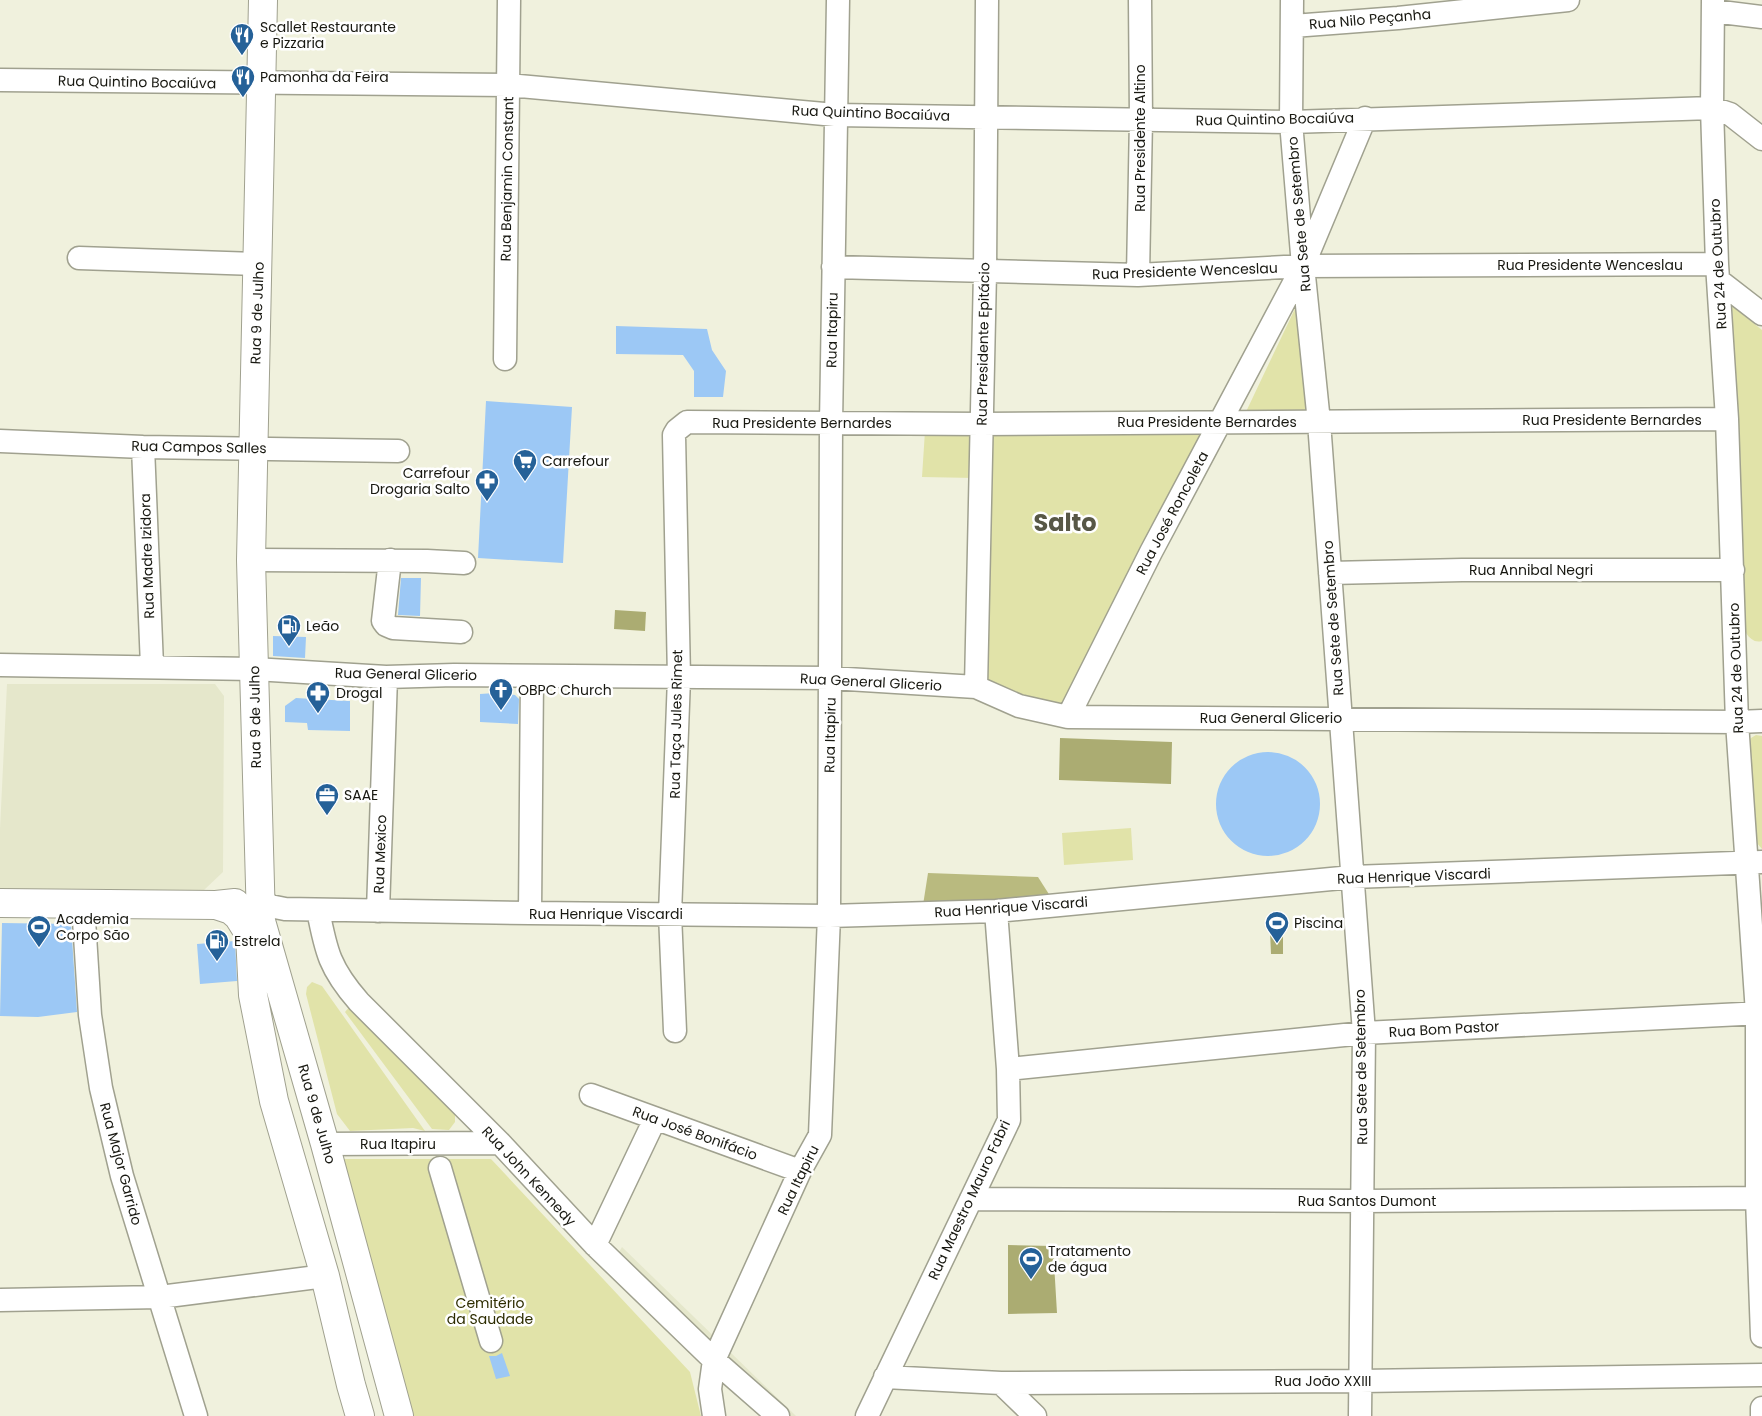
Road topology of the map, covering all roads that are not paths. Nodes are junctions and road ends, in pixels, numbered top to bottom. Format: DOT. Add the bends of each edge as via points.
graph roads {
  1 [pos="263,0"];
  2 [pos="509,0"];
  3 [pos="838,0"];
  4 [pos="987,0"];
  5 [pos="1140,0"];
  6 [pos="1292,0"];
  7 [pos="1568,0"];
  8 [pos="1713,6"];
  9 [pos="1762,17"];
  10 [pos="1293,26"];
  11 [pos="0,80"];
  12 [pos="262,84"];
  13 [pos="508,85"];
  14 [pos="1712,108"];
  15 [pos="835,115"];
  16 [pos="988,116"];
  17 [pos="1365,118"];
  18 [pos="1141,119"];
  19 [pos="1292,122"];
  20 [pos="1762,139"];
  21 [pos="80,258"];
  22 [pos="258,264"];
  23 [pos="1303,266"];
  24 [pos="833,267"];
  25 [pos="985,272"];
  26 [pos="1718,272"];
  27 [pos="1138,275"];
  28 [pos="1762,314"];
  29 [pos="506,359"];
  30 [pos="1727,419"];
  31 [pos="688,422"];
  32 [pos="1220,422"];
  33 [pos="1319,422"];
  34 [pos="831,424"];
  35 [pos="981,424"];
  36 [pos="0,441"];
  37 [pos="143,446"];
  38 [pos="253,448"];
  39 [pos="398,451"];
  40 [pos="251,560"];
  41 [pos="390,560"];
  42 [pos="464,563"];
  43 [pos="1733,570"];
  44 [pos="1330,573"];
  45 [pos="461,632"];
  46 [pos="0,665"];
  47 [pos="152,666"];
  48 [pos="254,669"];
  49 [pos="532,676"];
  50 [pos="386,677"];
  51 [pos="679,678"];
  52 [pos="831,678"];
  53 [pos="976,687"];
  54 [pos="1068,717"];
  55 [pos="1341,719"];
  56 [pos="1762,721"];
  57 [pos="1737,722"];
  58 [pos="1754,863"];
  59 [pos="1352,877"];
  60 [pos="0,903"];
  61 [pos="83,904"];
  62 [pos="216,905"];
  63 [pos="263,909"];
  64 [pos="318,910"];
  65 [pos="378,911"];
  66 [pos="996,911"];
  67 [pos="530,913"];
  68 [pos="670,914"];
  69 [pos="829,916"];
  70 [pos="1759,1013"];
  71 [pos="257,1020"];
  72 [pos="675,1031"];
  73 [pos="1364,1034"];
  74 [pos="1008,1069"];
  75 [pos="591,1095"];
  76 [pos="464,1107"];
  77 [pos="655,1119"];
  78 [pos="325,1144"];
  79 [pos="445,1144"];
  80 [pos="500,1144"];
  81 [pos="440,1168"];
  82 [pos="800,1171"];
  83 [pos="1760,1198"];
  84 [pos="971,1199"];
  85 [pos="1362,1201"];
  86 [pos="594,1245"];
  87 [pos="324,1276"];
  88 [pos="160,1297"];
  89 [pos="0,1300"];
  90 [pos="1762,1336"];
  91 [pos="491,1341"];
  92 [pos="714,1360"];
  93 [pos="1762,1375"];
  94 [pos="885,1377"];
  95 [pos="1361,1381"];
  96 [pos="1001,1383"];
  97 [pos="1762,1408"];
  98 [pos="196,1416"];
  99 [pos="360,1416"];
  100 [pos="399,1416"];
  101 [pos="714,1416"];
  102 [pos="778,1416"];
  103 [pos="867,1416"];
  104 [pos="1035,1416"];
  105 [pos="1360,1416"];
  106 [pos="1762,1416"];
  1 -- 12 [label="main road, Rua 9 de Julho"];
  2 -- 13 [label="street, Rua Benjamin Constant"];
  3 -- 15 [label="street, Rua Itapiru"];
  4 -- 16 [label="street, Rua Presidente Epitácio"];
  5 -- 18 [label="street, Rua Presidente Altino"];
  6 -- 10 [label="street, Rua Sete de Setembro"];
  7 -- 10 [label="street, Rua Nilo Peçanha"];
  8 -- 9 [label="street"];
  8 -- 14 [label="street, Rua 24 de Outubro"];
  10 -- 19 [label="street, Rua Sete de Setembro"];
  11 -- 12 [label="street, Rua Quintino Bocaiúva"];
  12 -- 13 [label="street, Rua Quintino Bocaiúva"];
  12 -- 22 [label="main road, Rua 9 de Julho"];
  13 -- 15 [label="street, Rua Quintino Bocaiúva"];
  13 -- 29 [label="street, Rua Benjamin Constant"];
  14 -- 17 [label="street, Rua Quintino Bocaiúva"];
  14 -- 20 [label="street" via="1730,114"];
  14 -- 26 [label="street, Rua 24 de Outubro"];
  15 -- 16 [label="street, Rua Quintino Bocaiúva"];
  15 -- 24 [label="street, Rua Itapiru"];
  16 -- 18 [label="street, Rua Quintino Bocaiúva"];
  16 -- 25 [label="street, Rua Presidente Epitácio"];
  17 -- 19 [label="street, Rua Quintino Bocaiúva"];
  17 -- 23 [label="street, Rua José Roncoleta"];
  18 -- 19 [label="street, Rua Quintino Bocaiúva"];
  18 -- 27 [label="street, Rua Presidente Altino"];
  19 -- 23 [label="street, Rua Sete de Setembro"];
  21 -- 22 [label="street"];
  22 -- 38 [label="main road, Rua 9 de Julho"];
  23 -- 26 [label="street, Rua Presidente Wenceslau"];
  23 -- 27 [label="street, Rua Presidente Wenceslau"];
  23 -- 32 [label="street, Rua José Roncoleta"];
  23 -- 33 [label="street, Rua Sete de Setembro"];
  24 -- 25 [label="street, Rua Presidente Wenceslau"];
  24 -- 34 [label="street, Rua Itapiru"];
  25 -- 27 [label="street, Rua Presidente Wenceslau"];
  25 -- 35 [label="street, Rua Presidente Epitácio"];
  26 -- 28 [label="street"];
  26 -- 30 [label="street, Rua 24 de Outubro"];
  30 -- 33 [label="street, Rua Presidente Bernardes"];
  30 -- 43 [label="street, Rua 24 de Outubro"];
  31 -- 34 [label="street, Rua Presidente Bernardes"];
  31 -- 51 [label="street, Rua Taça Jules Rimet" via="674,435"];
  32 -- 33 [label="street, Rua Presidente Bernardes"];
  32 -- 35 [label="street, Rua Presidente Bernardes"];
  32 -- 54 [label="street, Rua José Roncoleta"];
  33 -- 44 [label="street, Rua Sete de Setembro"];
  34 -- 35 [label="street, Rua Presidente Bernardes"];
  34 -- 52 [label="street, Rua Itapiru"];
  35 -- 53 [label="street, Rua Presidente Epitácio"];
  36 -- 37 [label="street, Rua Campos Salles"];
  37 -- 38 [label="street, Rua Campos Salles"];
  37 -- 47 [label="street, Rua Madre Izidora"];
  38 -- 39 [label="street, Rua Campos Salles"];
  38 -- 40 [label="main road, Rua 9 de Julho"];
  40 -- 41 [label="street"];
  40 -- 48 [label="main road, Rua 9 de Julho"];
  41 -- 42 [label="street"];
  41 -- 45 [label="street" via="383,621 386,625"];
  43 -- 44 [label="street, Rua Annibal Negri"];
  43 -- 57 [label="street, Rua 24 de Outubro"];
  44 -- 55 [label="street, Rua Sete de Setembro"];
  46 -- 47 [label="street, Rua General Glicerio"];
  47 -- 48 [label="street, Rua General Glicerio"];
  48 -- 50 [label="street, Rua General Glicerio"];
  48 -- 63 [label="main road, Rua 9 de Julho"];
  49 -- 50 [label="street, Rua General Glicerio"];
  49 -- 51 [label="street, Rua General Glicerio"];
  49 -- 67 [label="street"];
  50 -- 65 [label="street, Rua Mexico"];
  51 -- 52 [label="street, Rua General Glicerio"];
  51 -- 68 [label="street, Rua Taça Jules Rimet"];
  52 -- 53 [label="street, Rua General Glicerio"];
  52 -- 69 [label="street, Rua Itapiru"];
  53 -- 54 [label="street, Rua General Glicerio" via="1019,706"];
  54 -- 55 [label="street, Rua General Glicerio"];
  55 -- 57 [label="street, Rua General Glicerio"];
  55 -- 59 [label="street, Rua Sete de Setembro"];
  56 -- 57 [label="street, Rua General Glicerio"];
  57 -- 58 [label="street, Rua 24 de Outubro"];
  58 -- 59 [label="street, Rua Henrique Viscardi"];
  58 -- 70 [label="street, Rua 24 de Outubro"];
  59 -- 66 [label="street, Rua Henrique Viscardi"];
  59 -- 73 [label="street, Rua Sete de Setembro"];
  60 -- 61 [label="main road"];
  61 -- 62 [label="main road"];
  61 -- 88 [label="street, Rua Major Garrido" via="90,1015 101,1088 122,1176"];
  62 -- 63 [label="main road, Rua 9 de Julho" via="238,916"];
  62 -- 63 [label="main road" via="240,902 246,898"];
  63 -- 64 [label="street, Rua Henrique Viscardi"];
  63 -- 71 [label="main road, Rua 9 de Julho" via="253,995"];
  63 -- 78 [label="main road, Rua 9 de Julho"];
  64 -- 65 [label="street, Rua Henrique Viscardi"];
  64 -- 76 [label="street, Rua John Kennedy" via="329,959 343,984"];
  65 -- 67 [label="street, Rua Henrique Viscardi"];
  66 -- 69 [label="street, Rua Henrique Viscardi"];
  66 -- 74 [label="street, Rua Maestro Mauro Fabri"];
  67 -- 68 [label="street, Rua Henrique Viscardi"];
  68 -- 69 [label="street, Rua Henrique Viscardi"];
  68 -- 72 [label="street, Rua Taça Jules Rimet"];
  69 -- 82 [label="street, Rua Itapiru" via="820,1135"];
  70 -- 73 [label="street, Rua Bom Pastor"];
  70 -- 83 [label="street, Rua 24 de Outubro"];
  71 -- 78 [label="main road" via="276,1048 295,1124 310,1141"];
  71 -- 87 [label="main road, Rua 9 de Julho" via="274,1101"];
  73 -- 74 [label="street, Rua Bom Pastor"];
  73 -- 85 [label="street, Rua Sete de Setembro"];
  74 -- 84 [label="street, Rua Maestro Mauro Fabri" via="1009,1120"];
  75 -- 77 [label="street, Rua José Bonifácio"];
  76 -- 79 [label="street" via="465,1122 461,1132"];
  76 -- 80 [label="street, Rua John Kennedy"];
  77 -- 82 [label="street, Rua José Bonifácio"];
  77 -- 86 [label="street"];
  78 -- 79 [label="street, Rua Itapiru"];
  78 -- 100 [label="main road, Rua 9 de Julho"];
  79 -- 80 [label="street, Rua Itapiru"];
  80 -- 86 [label="street, Rua John Kennedy"];
  81 -- 91 [label="street"];
  82 -- 92 [label="street, Rua Itapiru"];
  83 -- 85 [label="street, Rua Santos Dumont"];
  83 -- 90 [label="street, Rua 24 de Outubro"];
  84 -- 85 [label="street, Rua Santos Dumont"];
  84 -- 94 [label="street, Rua Maestro Mauro Fabri"];
  85 -- 95 [label="street, Rua Sete de Setembro"];
  86 -- 92 [label="street, Rua John Kennedy"];
  87 -- 88 [label="street"];
  87 -- 99 [label="main road, Rua 9 de Julho"];
  88 -- 89 [label="street"];
  88 -- 98 [label="street, Rua Major Garrido"];
  92 -- 101 [label="street, Rua Itapiru" via="710,1389"];
  92 -- 102 [label="street, Rua John Kennedy"];
  93 -- 95 [label="street, Rua João XXIII"];
  94 -- 96 [label="street, Rua João XXIII"];
  94 -- 103 [label="street, Rua Maestro Mauro Fabri"];
  95 -- 96 [label="street, Rua João XXIII"];
  95 -- 105 [label="street, Rua Sete de Setembro"];
  96 -- 104 [label="street"];
  97 -- 106 [label="street"];
}
